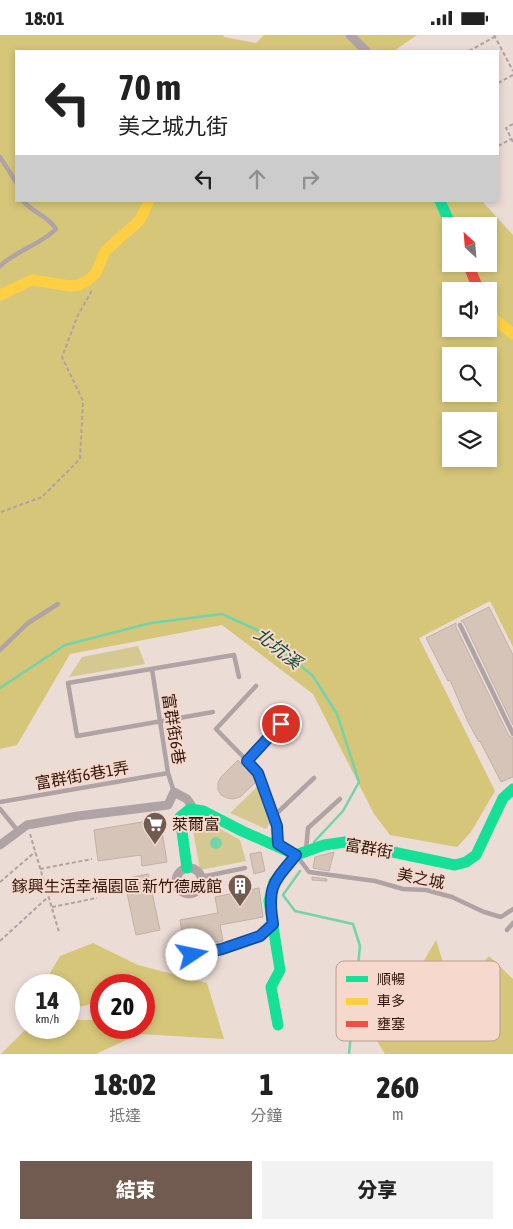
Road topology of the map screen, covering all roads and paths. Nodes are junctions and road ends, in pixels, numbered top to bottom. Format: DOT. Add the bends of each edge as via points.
graph roads {
  1 [pos="350,35"];
  2 [pos="496,36"];
  3 [pos="365,50"];
  4 [pos="472,50"];
  5 [pos="513,71"];
  6 [pos="513,75"];
  7 [pos="499,82"];
  8 [pos="513,124"];
  9 [pos="511,138"];
  10 [pos="513,142"];
  11 [pos="499,145"];
  12 [pos="0,157"];
  13 [pos="15,180"];
  14 [pos="24,202"];
  15 [pos="149,202"];
  16 [pos="440,202"];
  17 [pos="447,217"];
  18 [pos="0,266"];
  19 [pos="87,281"];
  20 [pos="0,295"];
  21 [pos="497,321"];
  22 [pos="513,334"];
  23 [pos="1,512"];
  24 [pos="58,604"];
  25 [pos="460,625"];
  26 [pos="0,650"];
  27 [pos="152,669"];
  28 [pos="239,677"];
  29 [pos="256,686"];
  30 [pos="213,713"];
  31 [pos="160,722"];
  32 [pos="281,724"];
  33 [pos="513,734"];
  34 [pos="247,761"];
  35 [pos="168,773"];
  36 [pos="314,778"];
  37 [pos="513,789"];
  38 [pos="174,792"];
  39 [pos="340,799"];
  40 [pos="0,801"];
  41 [pos="168,805"];
  42 [pos="0,809"];
  43 [pos="188,810"];
  44 [pos="274,816"];
  45 [pos="27,825"];
  46 [pos="18,831"];
  47 [pos="278,844"];
  48 [pos="0,845"];
  49 [pos="35,851"];
  50 [pos="301,853"];
  51 [pos="92,859"];
  52 [pos="187,868"];
  53 [pos="245,868"];
  54 [pos="40,869"];
  55 [pos="201,877"];
  56 [pos="0,882"];
  57 [pos="48,896"];
  58 [pos="97,898"];
  59 [pos="52,907"];
  60 [pos="513,909"];
  61 [pos="513,923"];
  62 [pos="273,924"];
  63 [pos="507,930"];
  64 [pos="59,932"];
  65 [pos="0,941"];
  66 [pos="177,958"];
  67 [pos="278,1025"];
  1 -- 3 [label="street"];
  2 -- 4 [label="path"];
  2 -- 5 [label="path"];
  6 -- 7 [label="path"];
  8 -- 9 [label="path" via="506,128"];
  9 -- 10 [label="path"];
  9 -- 11 [label="path"];
  12 -- 13 [label="lane"];
  14 -- 18 [label="lane" via="50,219 56,229 10,256"];
  15 -- 19 [label="street" via="140,220 105,251 96,273"];
  16 -- 17 [label="street"];
  19 -- 20 [label="street" via="70,285 32,280"];
  19 -- 23 [label="path" via="91,292 78,315 62,357 83,401 80,459 42,497"];
  21 -- 22 [label="street"];
  24 -- 26 [label="lane" via="28,623"];
  25 -- 33 [label="lane"];
  27 -- 28 [label="lane" via="234,655"];
  27 -- 31 [label="lane, 富群街6巷"];
  27 -- 31 [label="lane" via="68,683 77,736"];
  29 -- 34 [label="lane" via="216,729"];
  30 -- 31 [label="lane"];
  31 -- 35 [label="lane, 富群街6巷"];
  32 -- 34 [label="lane"];
  34 -- 44 [label="lane" via="258,773"];
  35 -- 38 [label="lane, 富群街6巷"];
  35 -- 40 [label="lane, 富群街6巷1弄"];
  36 -- 44 [label="lane"];
  37 -- 50 [label="street, 富群街" via="503,798 476,855 462,864 344,842"];
  38 -- 41 [label="street"];
  38 -- 43 [label="street" via="187,799"];
  39 -- 50 [label="lane" via="308,827"];
  41 -- 43 [label="street"];
  41 -- 45 [label="street"];
  42 -- 46 [label="lane"];
  43 -- 47 [label="street" via="202,810"];
  43 -- 52 [label="street" via="179,822"];
  44 -- 47 [label="lane"];
  45 -- 46 [label="street"];
  45 -- 49 [label="path"];
  46 -- 48 [label="street"];
  47 -- 50 [label="street"];
  49 -- 54 [label="path"];
  49 -- 56 [label="path"];
  50 -- 60 [label="lane, 美之城" via="309,872 375,881 403,889 426,890 501,917"];
  50 -- 62 [label="street" via="274,882 269,901"];
  51 -- 54 [label="path"];
  52 -- 55 [label="street" via="196,870"];
  52 -- 55 [label="street" via="175,879 177,888 183,893 196,893"];
  53 -- 55 [label="lane"];
  54 -- 57 [label="path"];
  57 -- 59 [label="path"];
  57 -- 65 [label="path"];
  58 -- 59 [label="path"];
  59 -- 64 [label="path"];
  61 -- 63 [label="lane"];
  62 -- 66 [label="lane" via="260,936 222,949"];
  62 -- 67 [label="street" via="280,970 271,987"];
}
